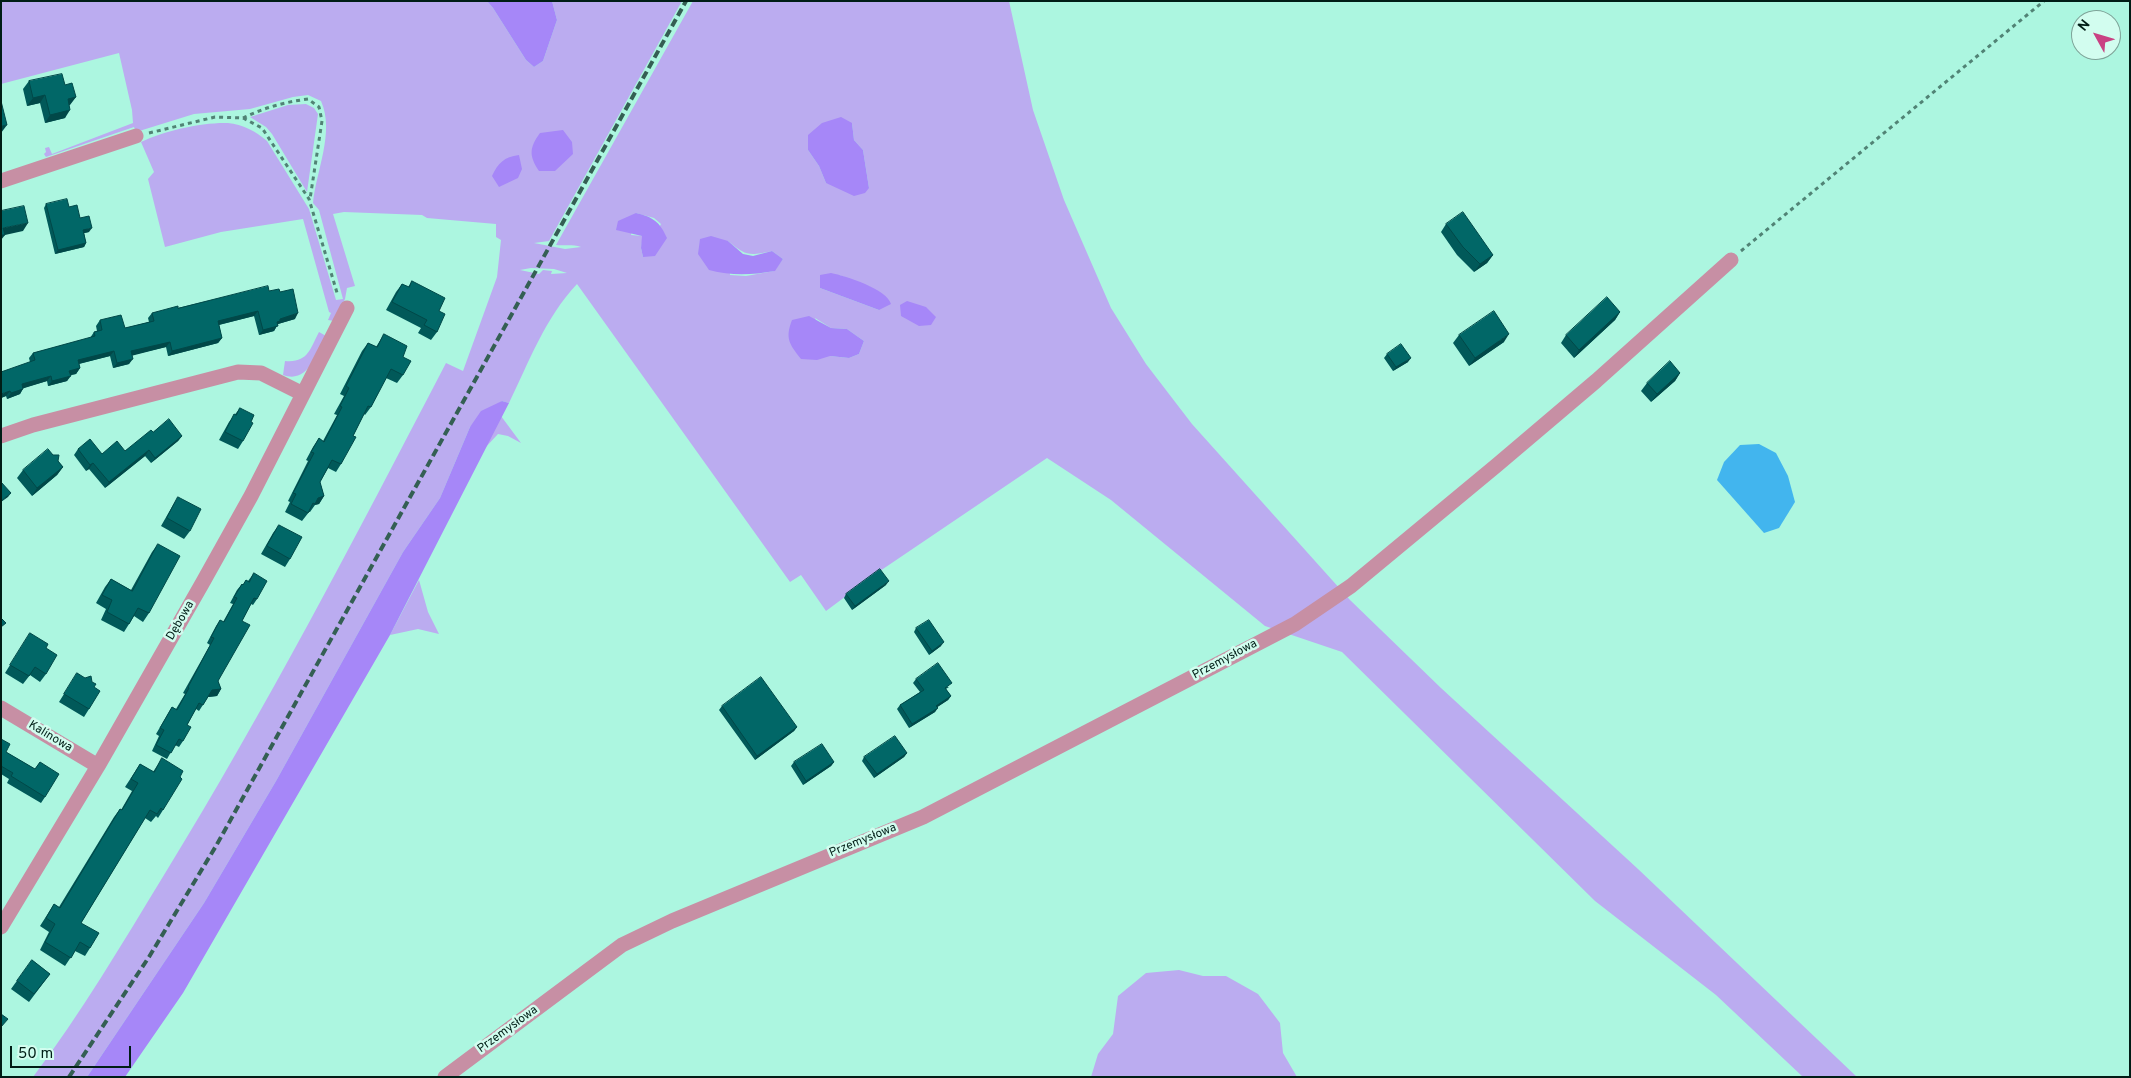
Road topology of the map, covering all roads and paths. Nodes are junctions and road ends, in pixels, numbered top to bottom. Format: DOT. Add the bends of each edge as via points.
graph roads {
  1 [pos="2044,1"];
  2 [pos="243,118"];
  3 [pos="136,136"];
  4 [pos="1,181"];
  5 [pos="310,200"];
  6 [pos="1731,260"];
  7 [pos="348,308"];
  8 [pos="303,394"];
  9 [pos="1,436"];
  10 [pos="1,708"];
  11 [pos="98,766"];
  12 [pos="1,926"];
  13 [pos="445,1077"];
  1 -- 6 [label="path"];
  2 -- 3 [label="path" via="215,117"];
  2 -- 5 [label="path" via="262,128"];
  2 -- 5 [label="path" via="308,99 319,108 322,121"];
  3 -- 4 [label="street"];
  5 -- 7 [label="path" via="339,297"];
  6 -- 13 [label="street, Przemysłowa" via="1596,381 1351,586 1295,624 923,817 672,921 622,946"];
  7 -- 8 [label="street, Dębowa"];
  8 -- 9 [label="street" via="261,372 238,372"];
  8 -- 11 [label="street, Dębowa" via="241,513"];
  10 -- 11 [label="street, Kalinowa"];
  11 -- 12 [label="street, Dębowa"];
}
